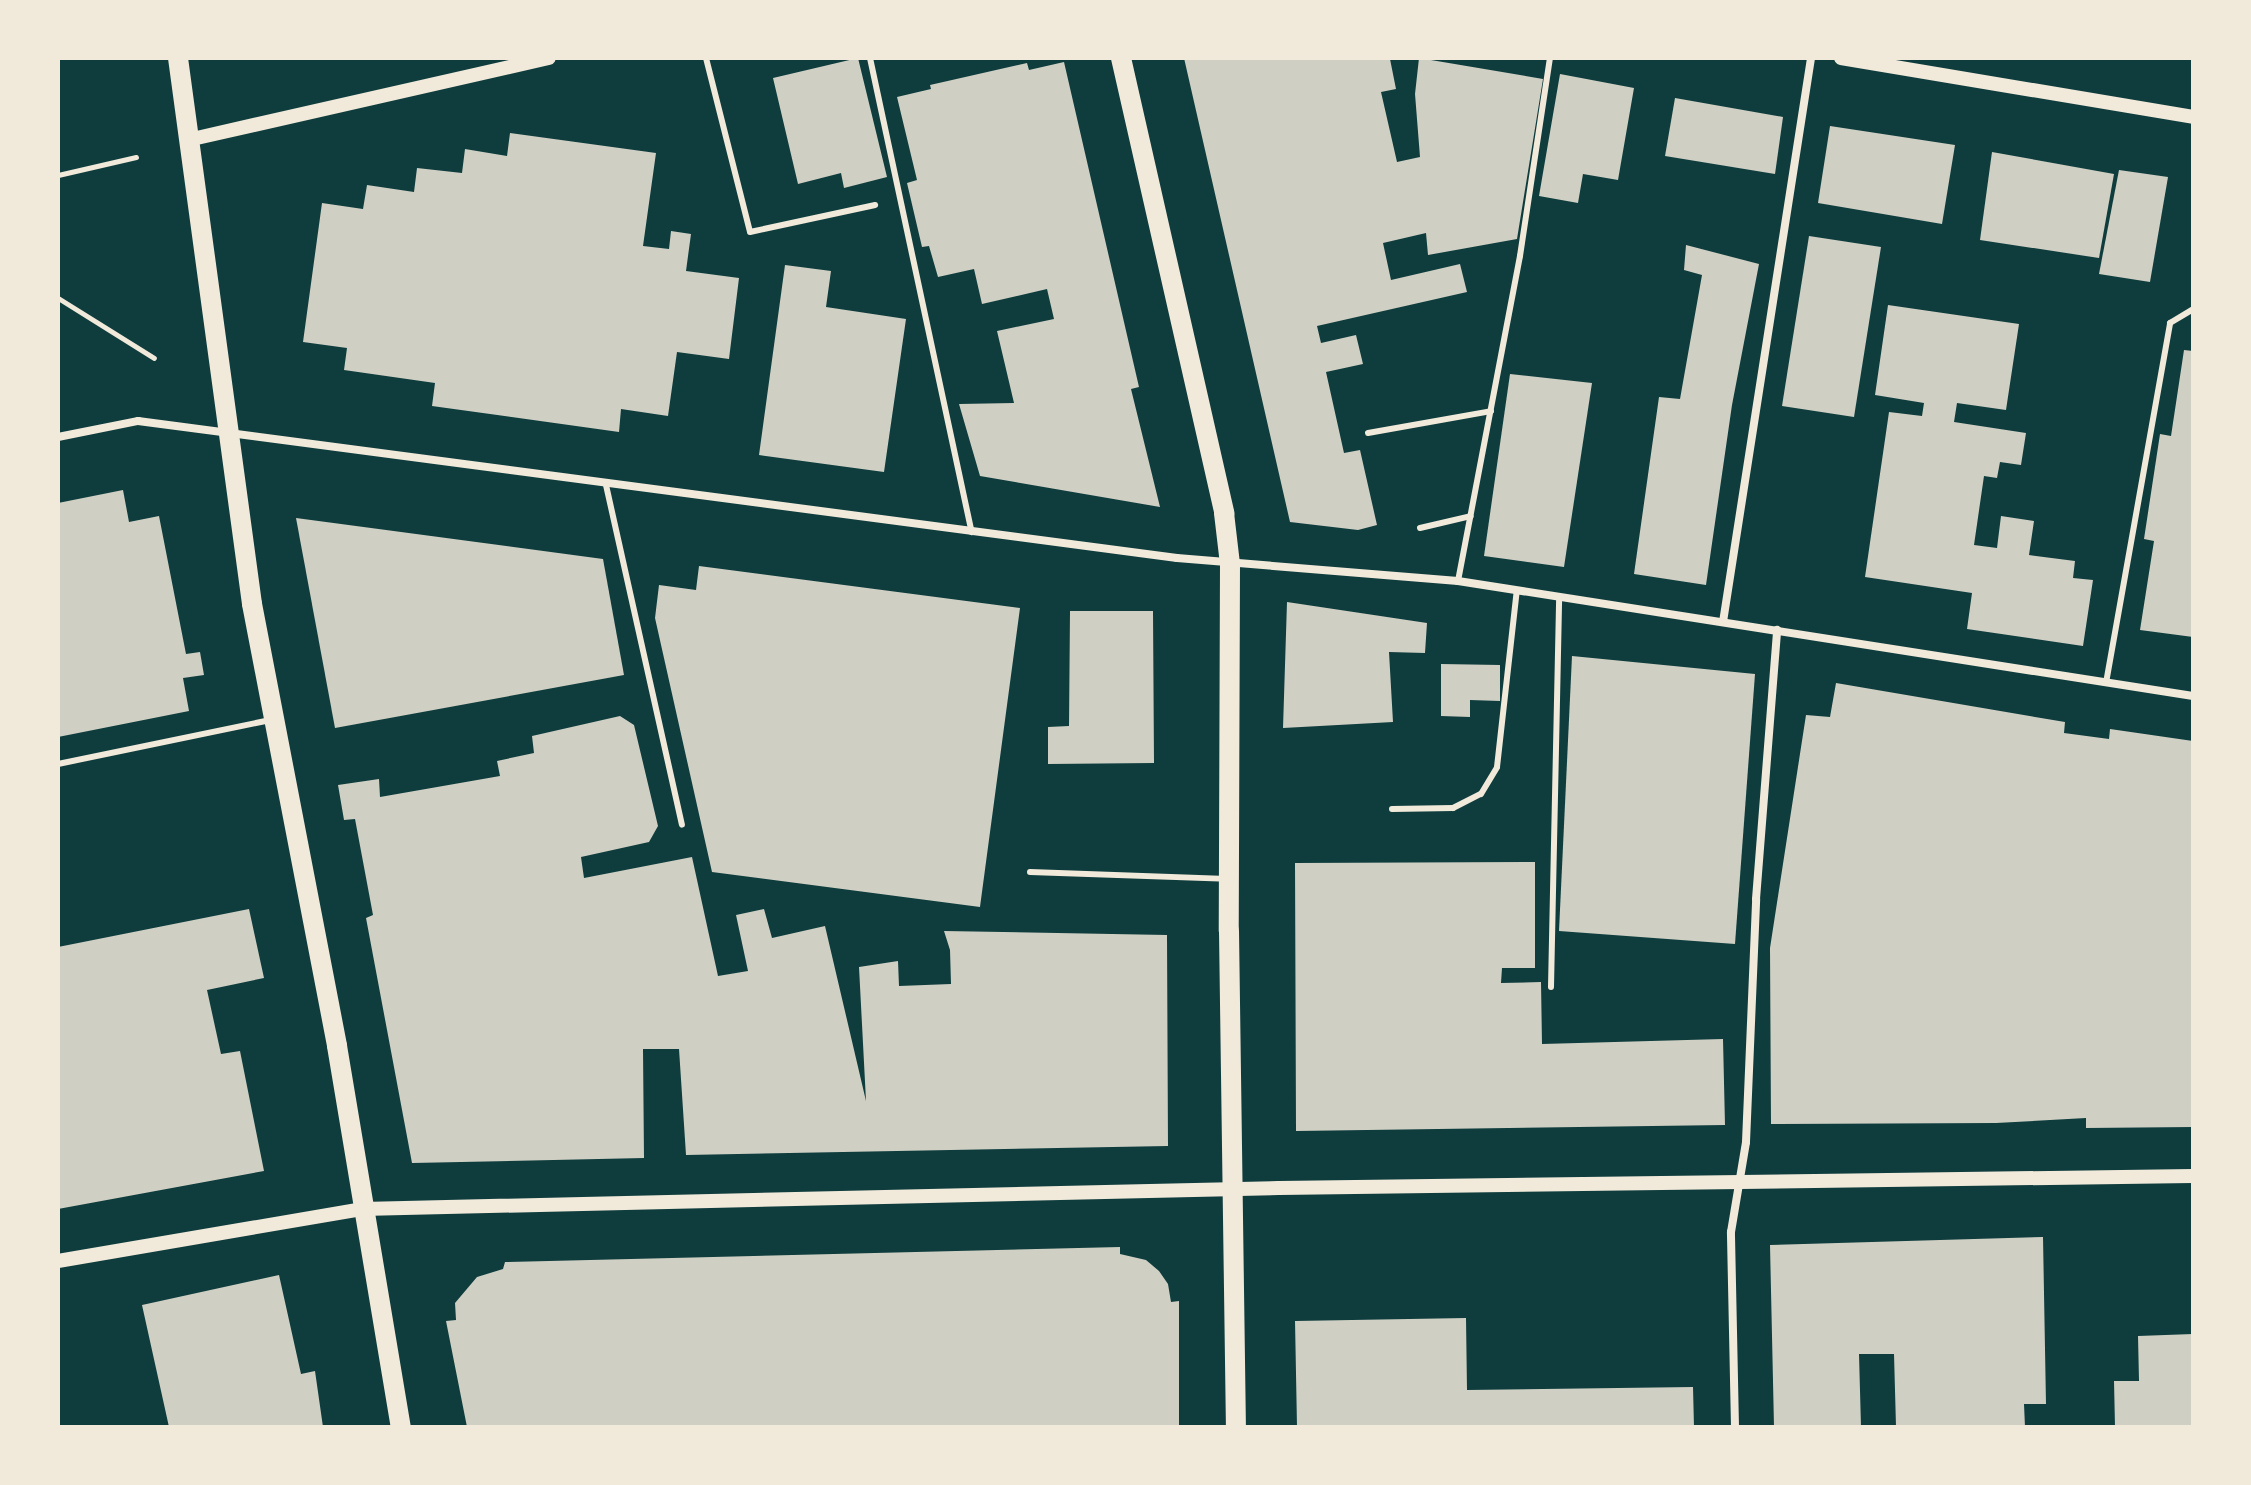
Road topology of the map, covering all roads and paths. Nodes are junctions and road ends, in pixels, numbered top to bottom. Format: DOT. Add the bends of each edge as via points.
graph roads {
  1 [pos="178,58"];
  2 [pos="549,58"];
  3 [pos="706,58"];
  4 [pos="870,58"];
  5 [pos="1121,58"];
  6 [pos="1550,58"];
  7 [pos="1811,58"];
  8 [pos="1841,58"];
  9 [pos="2193,117"];
  10 [pos="188,140"];
  11 [pos="136,157"];
  12 [pos="58,175"];
  13 [pos="875,205"];
  14 [pos="58,298"];
  15 [pos="2193,309"];
  16 [pos="154,358"];
  17 [pos="1491,411"];
  18 [pos="227,432"];
  19 [pos="1368,433"];
  20 [pos="58,437"];
  21 [pos="606,485"];
  22 [pos="1471,516"];
  23 [pos="1420,528"];
  24 [pos="972,532"];
  25 [pos="1230,564"];
  26 [pos="1458,581"];
  27 [pos="1517,590"];
  28 [pos="1559,597"];
  29 [pos="1723,622"];
  30 [pos="1777,630"];
  31 [pos="2106,683"];
  32 [pos="2193,696"];
  33 [pos="274,719"];
  34 [pos="58,764"];
  35 [pos="1392,809"];
  36 [pos="682,825"];
  37 [pos="1030,872"];
  38 [pos="1230,879"];
  39 [pos="1551,987"];
  40 [pos="2193,1176"];
  41 [pos="1737,1181"];
  42 [pos="1233,1189"];
  43 [pos="362,1209"];
  44 [pos="58,1261"];
  45 [pos="401,1427"];
  46 [pos="1236,1427"];
  47 [pos="1735,1427"];
  1 -- 10 [label="main road"];
  2 -- 10 [label="street"];
  3 -- 13 [label="lane" via="750,232"];
  4 -- 24 [label="lane"];
  5 -- 25 [label="main road" via="1218,485"];
  6 -- 17 [label="lane"];
  7 -- 29 [label="street"];
  8 -- 9 [label="street"];
  10 -- 18 [label="main road"];
  11 -- 12 [label="path"];
  14 -- 16 [label="path"];
  15 -- 31 [label="lane" via="2170,323"];
  17 -- 19 [label="lane"];
  17 -- 22 [label="lane"];
  18 -- 20 [label="street" via="138,421"];
  18 -- 21 [label="street"];
  18 -- 33 [label="main road"];
  21 -- 24 [label="street"];
  21 -- 36 [label="lane"];
  22 -- 23 [label="lane"];
  22 -- 26 [label="lane"];
  24 -- 25 [label="street"];
  25 -- 26 [label="street"];
  25 -- 38 [label="main road"];
  26 -- 27 [label="street"];
  27 -- 28 [label="street"];
  27 -- 35 [label="lane" via="1497,767 1481,794 1453,808"];
  28 -- 29 [label="street"];
  28 -- 39 [label="lane"];
  29 -- 30 [label="street"];
  30 -- 31 [label="street"];
  30 -- 41 [label="street" via="1754,930 1746,1142"];
  31 -- 32 [label="street"];
  33 -- 34 [label="lane"];
  33 -- 43 [label="main road" via="337,1046"];
  37 -- 38 [label="lane"];
  38 -- 42 [label="main road"];
  40 -- 41 [label="street"];
  41 -- 42 [label="street"];
  41 -- 47 [label="street" via="1731,1232"];
  42 -- 43 [label="street"];
  42 -- 46 [label="main road"];
  43 -- 44 [label="street"];
  43 -- 45 [label="main road"];
}
